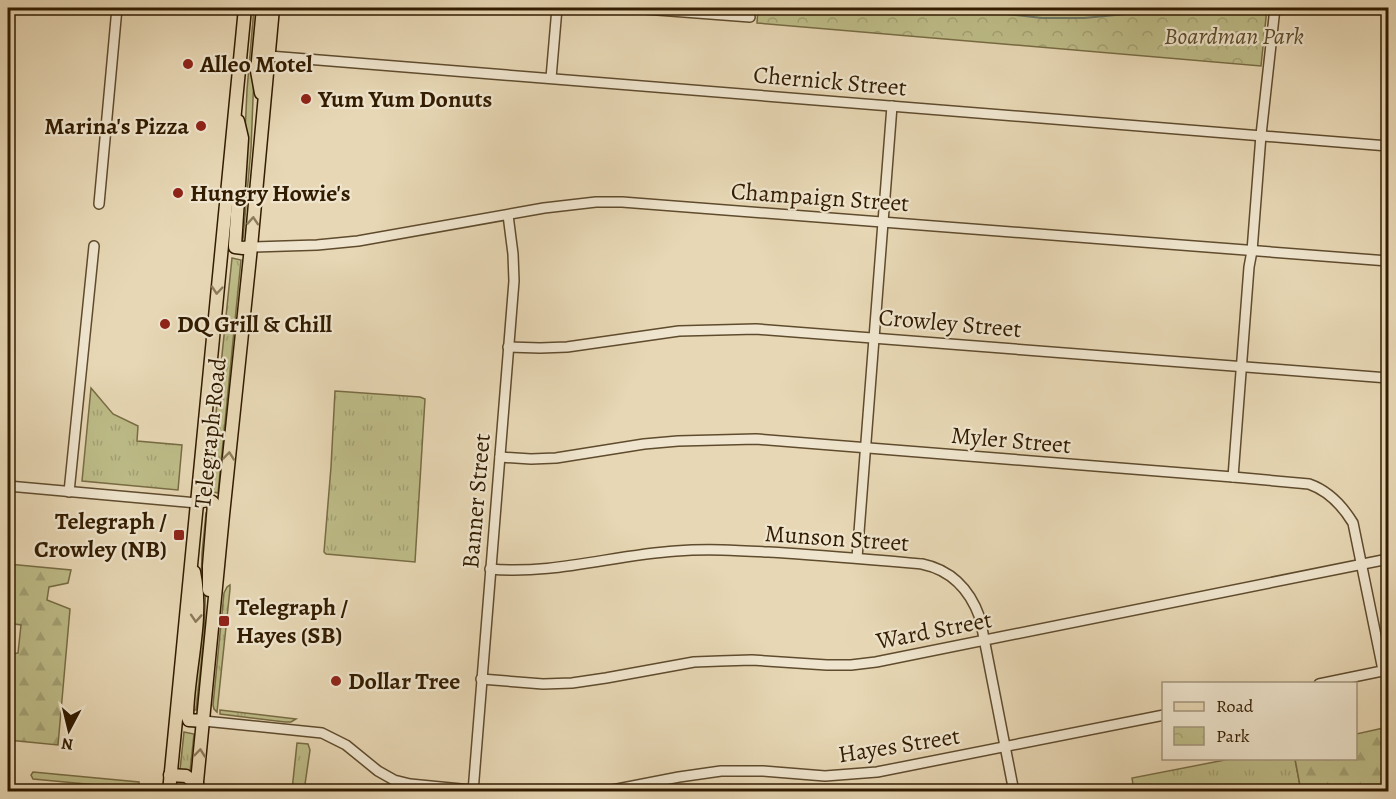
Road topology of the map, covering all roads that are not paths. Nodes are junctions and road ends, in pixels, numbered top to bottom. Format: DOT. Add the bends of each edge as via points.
graph roads {
  1 [pos="117,8"];
  2 [pos="245,8"];
  3 [pos="263,8"];
  4 [pos="273,8"];
  5 [pos="557,8"];
  6 [pos="631,8"];
  7 [pos="1275,8"];
  8 [pos="710,11"];
  9 [pos="750,17"];
  10 [pos="269,56"];
  11 [pos="551,78"];
  12 [pos="264,106"];
  13 [pos="892,106"];
  14 [pos="235,111"];
  15 [pos="1261,135"];
  16 [pos="1389,146"];
  17 [pos="99,204"];
  18 [pos="508,215"];
  19 [pos="883,221"];
  20 [pos="94,246"];
  21 [pos="251,247"];
  22 [pos="1252,251"];
  23 [pos="1389,261"];
  24 [pos="874,337"];
  25 [pos="508,347"];
  26 [pos="1241,366"];
  27 [pos="1389,378"];
  28 [pos="865,448"];
  29 [pos="500,457"];
  30 [pos="1233,477"];
  31 [pos="8,486"];
  32 [pos="69,492"];
  33 [pos="197,503"];
  34 [pos="856,558"];
  35 [pos="1389,558"];
  36 [pos="191,560"];
  37 [pos="1362,564"];
  38 [pos="490,569"];
  39 [pos="214,609"];
  40 [pos="984,640"];
  41 [pos="1386,670"];
  42 [pos="481,679"];
  43 [pos="1329,682"];
  44 [pos="1162,715"];
  45 [pos="204,721"];
  46 [pos="1005,747"];
  47 [pos="170,775"];
  48 [pos="196,788"];
  49 [pos="473,791"];
  50 [pos="169,792"];
  51 [pos="492,792"];
  52 [pos="602,792"];
  53 [pos="1014,792"];
  1 -- 17 [label="street"];
  2 -- 14 [label="main road, Telegraph Road"];
  3 -- 12 [label="main road" via="257,71"];
  4 -- 10 [label="main road, Telegraph Road"];
  5 -- 11 [label="street"];
  6 -- 8 [label="street"];
  7 -- 15 [label="street"];
  8 -- 9 [label="street"];
  10 -- 11 [label="street, Chernick Street"];
  10 -- 12 [label="main road, Telegraph Road"];
  11 -- 13 [label="street, Chernick Street"];
  21 -- 12 [label="main road, Telegraph Road, one-way"];
  13 -- 15 [label="street, Chernick Street"];
  13 -- 19 [label="street"];
  14 -- 21 [label="main road" via="242,138 234,245"];
  14 -- 33 [label="main road, Telegraph Road, one-way"];
  15 -- 16 [label="street, Chernick Street"];
  15 -- 22 [label="street"];
  18 -- 19 [label="street, Champaign Street" via="570,204 622,202"];
  18 -- 21 [label="street, Champaign Street" via="358,241"];
  18 -- 25 [label="street, Banner Street" via="514,281"];
  19 -- 22 [label="street, Champaign Street"];
  19 -- 24 [label="street"];
  20 -- 32 [label="street"];
  39 -- 21 [label="main road, Telegraph Road, one-way"];
  22 -- 23 [label="street, Champaign Street"];
  22 -- 26 [label="street"];
  24 -- 25 [label="street, Crowley Street" via="721,329 567,347"];
  24 -- 26 [label="street, Crowley Street"];
  24 -- 28 [label="street"];
  25 -- 29 [label="street, Banner Street"];
  26 -- 27 [label="street, Crowley Street"];
  26 -- 30 [label="street"];
  28 -- 29 [label="street, Myler Street" via="713,439 644,444 556,458"];
  28 -- 30 [label="street, Myler Street"];
  28 -- 34 [label="street"];
  29 -- 38 [label="street, Banner Street"];
  30 -- 37 [label="street, Myler Street" via="1302,483 1327,493 1353,523"];
  31 -- 32 [label="street"];
  32 -- 33 [label="street"];
  33 -- 36 [label="main road, Telegraph Road"];
  33 -- 39 [label="main road" via="214,504 209,589"];
  34 -- 38 [label="street, Munson Street" via="703,549 637,554 550,568"];
  34 -- 40 [label="street, Munson Street" via="922,564 948,574 972,601"];
  35 -- 37 [label="street, Ward Street"];
  36 -- 45 [label="main road, one-way" via="197,587 197,616 187,715 189,720"];
  36 -- 47 [label="main road, Telegraph Road"];
  37 -- 40 [label="street, Ward Street"];
  37 -- 41 [label="street, Myler Street"];
  38 -- 42 [label="street, Banner Street"];
  39 -- 45 [label="main road, Telegraph Road"];
  40 -- 42 [label="street, Ward Street" via="851,665 720,661 572,683"];
  40 -- 46 [label="street, Munson Street"];
  41 -- 43 [label="street"];
  42 -- 49 [label="street, Banner Street"];
  44 -- 46 [label="street, Hayes Street"];
  48 -- 45 [label="main road, Telegraph Road, one-way"];
  45 -- 49 [label="street" via="322,733 346,744 394,780"];
  46 -- 52 [label="street, Hayes Street" via="860,774 721,771"];
  46 -- 53 [label="street, Munson Street"];
  47 -- 48 [label="main road" via="186,776"];
  47 -- 50 [label="main road, Telegraph Road"];
  49 -- 51 [label="street"];
}
